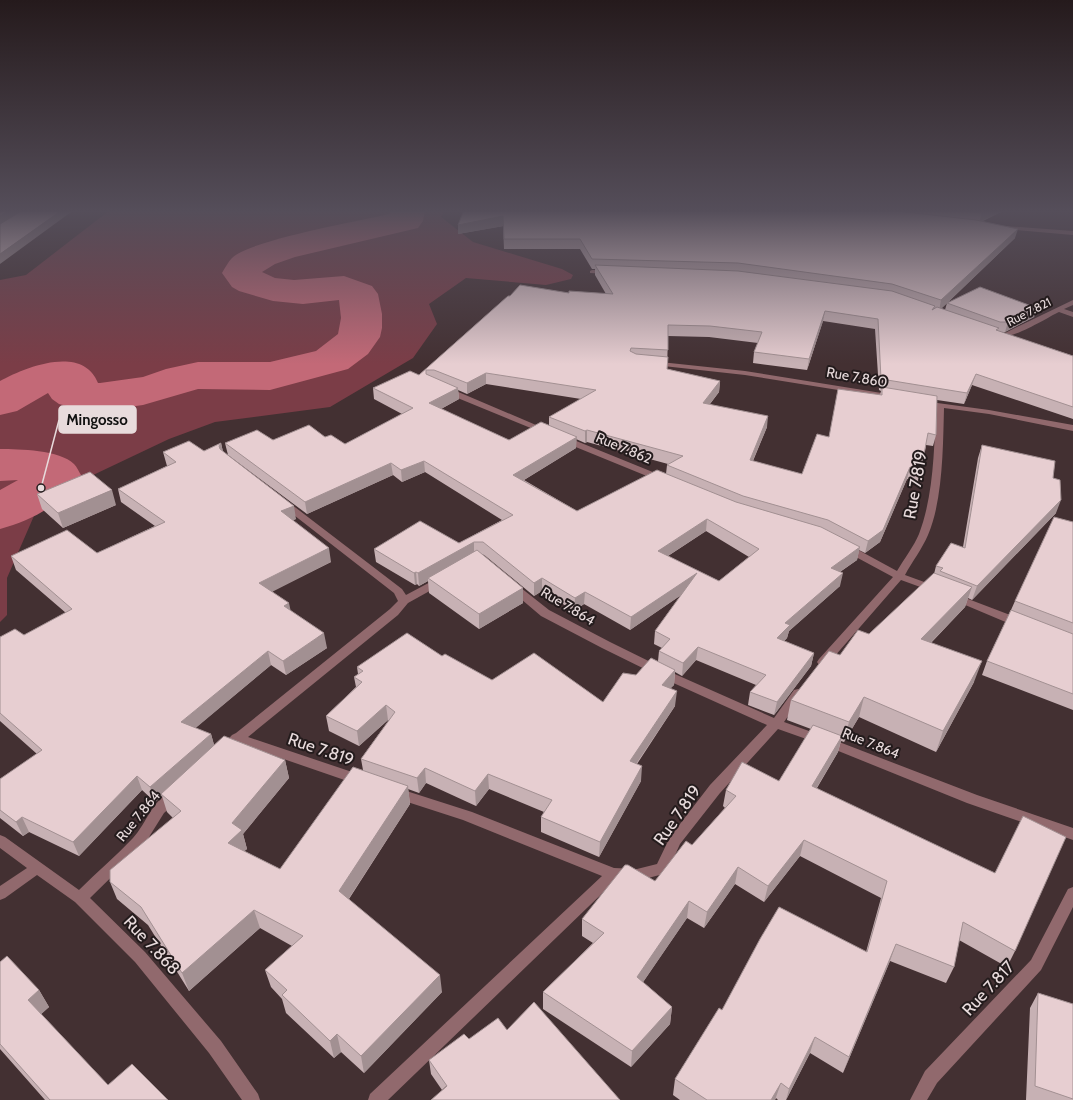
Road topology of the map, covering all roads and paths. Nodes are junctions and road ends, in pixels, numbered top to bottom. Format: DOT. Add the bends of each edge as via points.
graph roads {
  1 [pos="592,272"];
  2 [pos="615,273"];
  3 [pos="1073,302"];
  4 [pos="1058,309"];
  5 [pos="1073,315"];
  6 [pos="990,332"];
  7 [pos="642,362"];
  8 [pos="438,387"];
  9 [pos="901,398"];
  10 [pos="924,402"];
  11 [pos="940,405"];
  12 [pos="1073,428"];
  13 [pos="674,484"];
  14 [pos="277,498"];
  15 [pos="836,543"];
  16 [pos="452,574"];
  17 [pos="900,576"];
  18 [pos="503,578"];
  19 [pos="404,601"];
  20 [pos="1032,628"];
  21 [pos="814,671"];
  22 [pos="805,683"];
  23 [pos="776,724"];
  24 [pos="236,738"];
  25 [pos="214,759"];
  26 [pos="370,784"];
  27 [pos="181,789"];
  28 [pos="385,789"];
  29 [pos="1073,834"];
  30 [pos="0,841"];
  31 [pos="37,868"];
  32 [pos="613,874"];
  33 [pos="1073,893"];
  34 [pos="0,894"];
  35 [pos="80,898"];
  36 [pos="252,1100"];
  37 [pos="376,1100"];
  38 [pos="918,1100"];
  1 -- 2 [label="street"];
  3 -- 4 [label="street, Rue 7.821"];
  4 -- 5 [label="street"];
  4 -- 6 [label="street, Rue 7.821" via="1006,335"];
  7 -- 9 [label="street, Rue 7.860" via="745,373"];
  8 -- 13 [label="street, Rue 7.862"];
  10 -- 11 [label="street"];
  11 -- 12 [label="street"];
  11 -- 17 [label="street, Rue 7.819" via="939,443 932,506 923,535"];
  14 -- 19 [label="street" via="398,591"];
  15 -- 17 [label="street"];
  16 -- 19 [label="street"];
  17 -- 20 [label="street"];
  17 -- 21 [label="street, Rue 7.819"];
  18 -- 23 [label="street, Rue 7.864" via="545,613 673,678"];
  19 -- 24 [label="street" via="394,612"];
  22 -- 23 [label="street, Rue 7.819"];
  23 -- 29 [label="street, Rue 7.864" via="972,799"];
  23 -- 32 [label="street, Rue 7.819" via="715,789 675,841 662,869 637,875"];
  24 -- 25 [label="street"];
  24 -- 26 [label="street, Rue 7.819"];
  27 -- 35 [label="street, Rue 7.864" via="159,809 139,841"];
  28 -- 32 [label="street, Rue 7.819" via="467,816"];
  30 -- 31 [label="street, Rue 7.868"];
  31 -- 34 [label="street"];
  31 -- 35 [label="street, Rue 7.868"];
  32 -- 37 [label="street"];
  33 -- 38 [label="street, Rue 7.817" via="1036,965 931,1078"];
  35 -- 36 [label="street, Rue 7.868" via="140,957 215,1047"];
}
